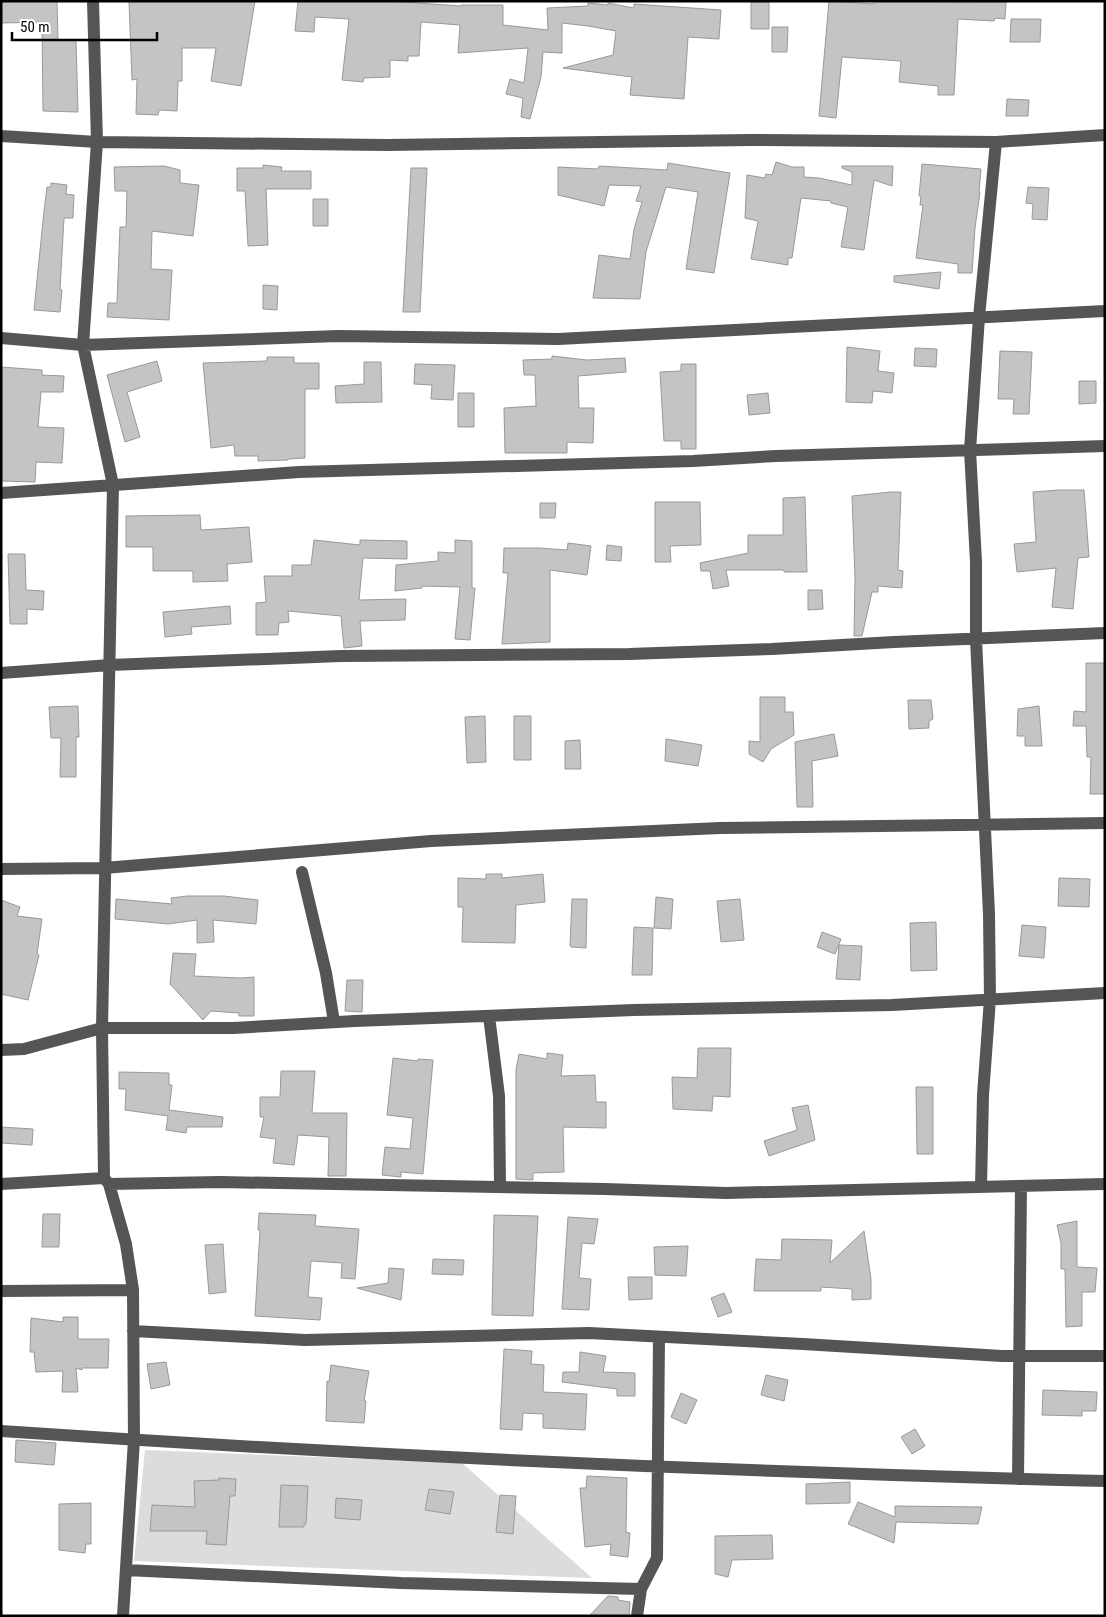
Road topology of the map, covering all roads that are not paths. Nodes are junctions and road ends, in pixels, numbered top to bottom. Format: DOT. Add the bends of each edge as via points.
graph roads {
  1 [pos="94,1"];
  2 [pos="1105,135"];
  3 [pos="1,136"];
  4 [pos="97,142"];
  5 [pos="996,142"];
  6 [pos="1105,310"];
  7 [pos="979,317"];
  8 [pos="1,338"];
  9 [pos="84,345"];
  10 [pos="1105,446"];
  11 [pos="970,450"];
  12 [pos="113,485"];
  13 [pos="1,493"];
  14 [pos="1105,633"];
  15 [pos="976,639"];
  16 [pos="110,664"];
  17 [pos="1,673"];
  18 [pos="1105,823"];
  19 [pos="985,825"];
  20 [pos="104,868"];
  21 [pos="1,869"];
  22 [pos="302,872"];
  23 [pos="1105,993"];
  24 [pos="990,999"];
  25 [pos="488,1016"];
  26 [pos="334,1022"];
  27 [pos="102,1028"];
  28 [pos="1,1050"];
  29 [pos="107,1181"];
  30 [pos="1,1184"];
  31 [pos="1105,1184"];
  32 [pos="1021,1186"];
  33 [pos="500,1187"];
  34 [pos="982,1187"];
  35 [pos="133,1290"];
  36 [pos="1,1291"];
  37 [pos="133,1331"];
  38 [pos="659,1337"];
  39 [pos="1020,1356"];
  40 [pos="1105,1356"];
  41 [pos="1,1431"];
  42 [pos="134,1440"];
  43 [pos="657,1466"];
  44 [pos="1018,1479"];
  45 [pos="1105,1481"];
  46 [pos="126,1570"];
  47 [pos="641,1589"];
  48 [pos="123,1616"];
  49 [pos="637,1616"];
  1 -- 4 [label="street"];
  2 -- 5 [label="street"];
  3 -- 4 [label="street"];
  4 -- 5 [label="street" via="387,145 751,140"];
  4 -- 9 [label="street"];
  5 -- 7 [label="street"];
  6 -- 7 [label="street"];
  7 -- 9 [label="street" via="558,339 338,336"];
  7 -- 11 [label="street"];
  8 -- 9 [label="street"];
  9 -- 12 [label="street"];
  10 -- 11 [label="street"];
  11 -- 12 [label="street" via="299,472"];
  11 -- 15 [label="street"];
  12 -- 13 [label="street"];
  12 -- 16 [label="street"];
  14 -- 15 [label="street"];
  15 -- 16 [label="street" via="629,654 341,656"];
  15 -- 19 [label="street"];
  16 -- 17 [label="street"];
  16 -- 20 [label="street"];
  18 -- 19 [label="street"];
  19 -- 20 [label="street" via="720,828 451,840"];
  19 -- 24 [label="street"];
  20 -- 21 [label="street"];
  20 -- 27 [label="street"];
  22 -- 26 [label="street"];
  23 -- 24 [label="street"];
  24 -- 25 [label="street" via="892,1005"];
  24 -- 34 [label="street" via="983,1095"];
  25 -- 26 [label="street"];
  25 -- 33 [label="street" via="499,1096"];
  26 -- 27 [label="street" via="233,1028"];
  27 -- 28 [label="street" via="24,1049"];
  27 -- 29 [label="street"];
  29 -- 30 [label="street"];
  29 -- 33 [label="street"];
  29 -- 35 [label="street" via="126,1244"];
  31 -- 32 [label="street"];
  32 -- 34 [label="street"];
  32 -- 39 [label="street"];
  33 -- 34 [label="street" via="726,1194"];
  35 -- 36 [label="street"];
  35 -- 37 [label="street"];
  37 -- 38 [label="street" via="305,1340 589,1334"];
  37 -- 42 [label="street"];
  38 -- 39 [label="street"];
  38 -- 43 [label="street"];
  39 -- 40 [label="street"];
  39 -- 44 [label="street"];
  41 -- 42 [label="street"];
  42 -- 43 [label="street" via="365,1454"];
  42 -- 46 [label="street"];
  43 -- 44 [label="street"];
  43 -- 47 [label="street" via="657,1558"];
  44 -- 45 [label="street"];
  46 -- 47 [label="street" via="401,1583"];
  46 -- 48 [label="street"];
  47 -- 49 [label="street"];
}
